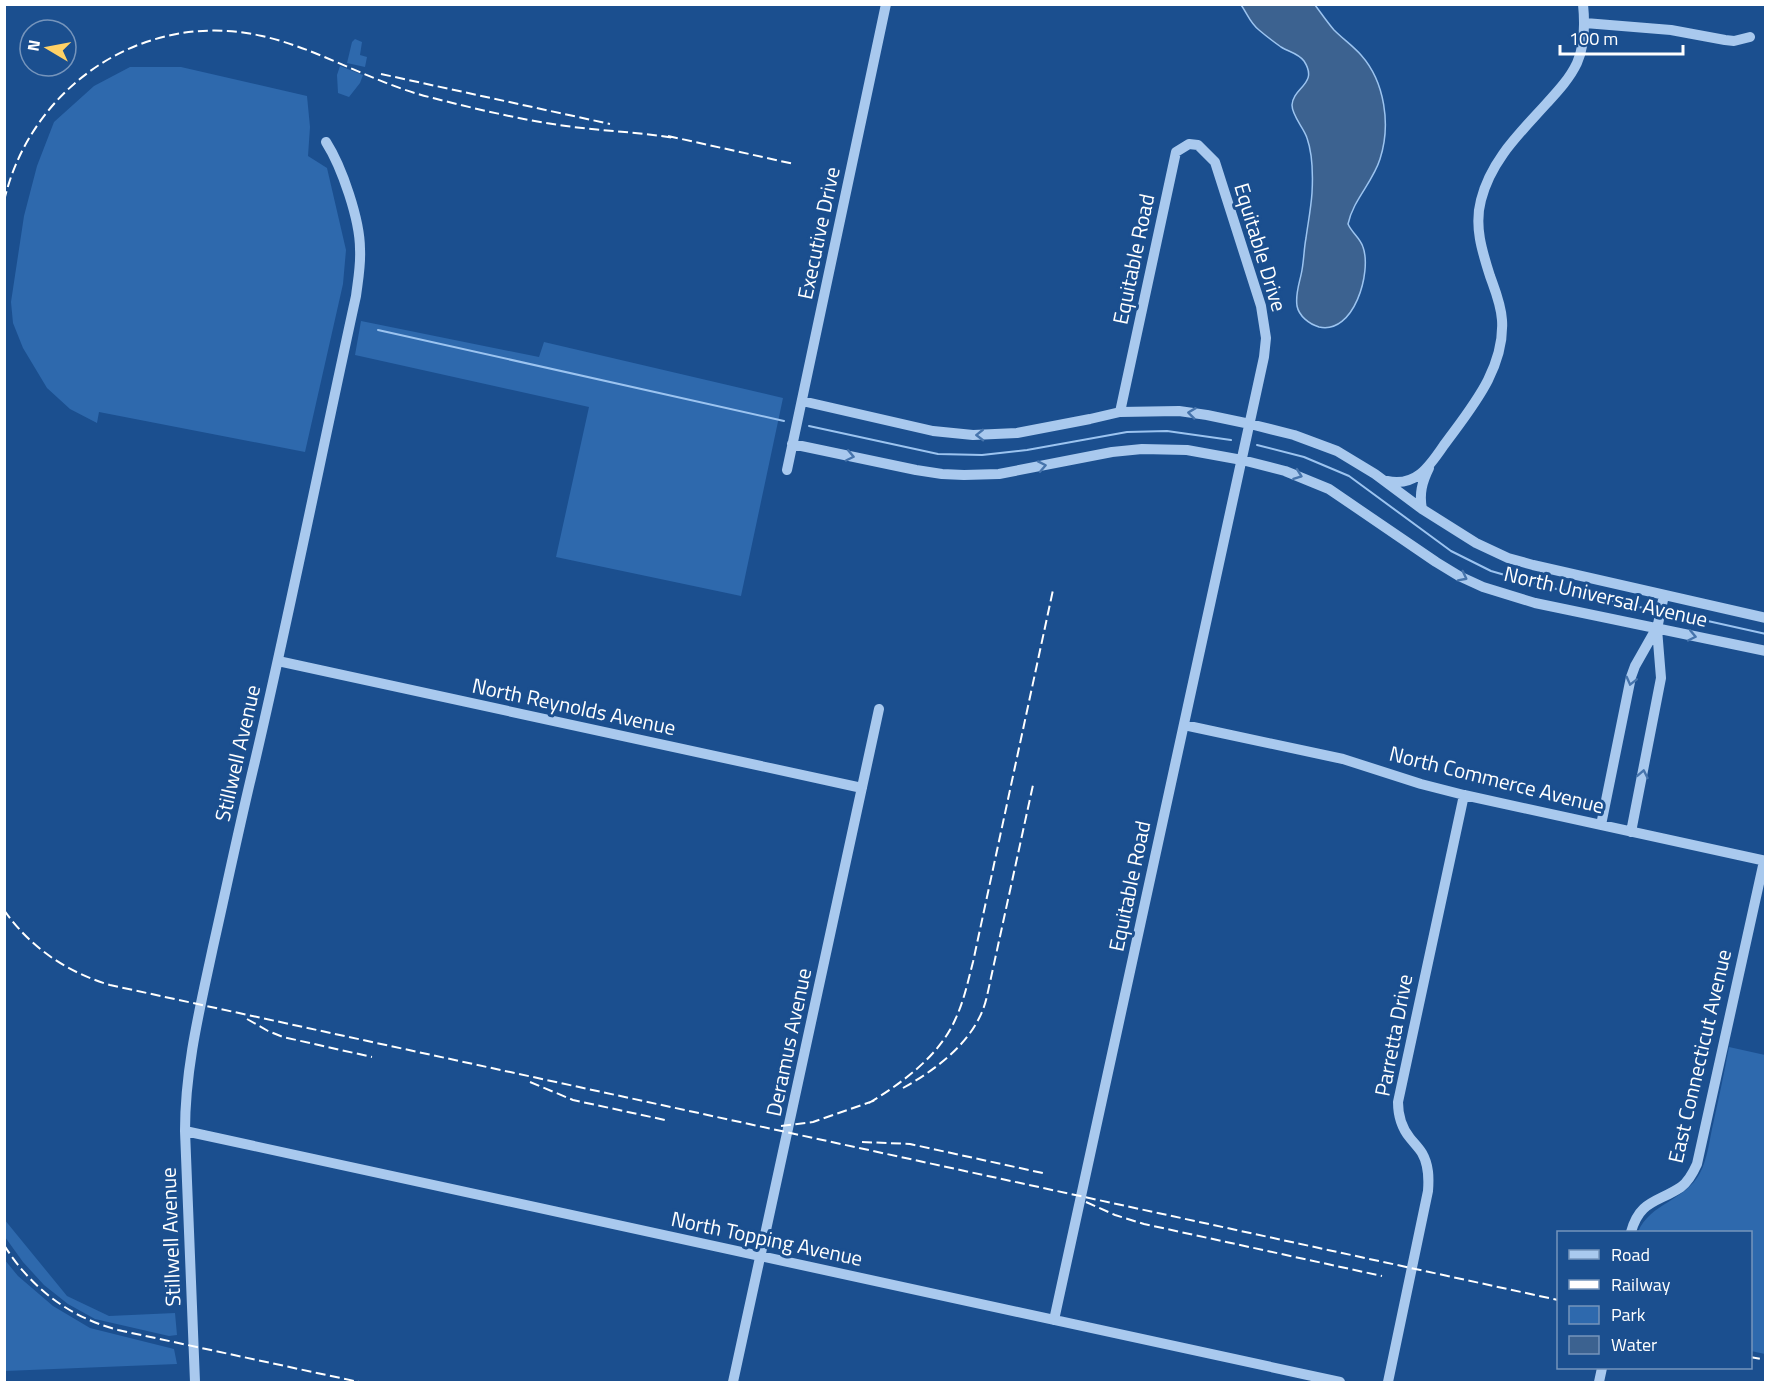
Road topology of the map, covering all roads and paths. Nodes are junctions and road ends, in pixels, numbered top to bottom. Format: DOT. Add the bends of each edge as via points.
graph roads {
  1 [pos="886,4"];
  2 [pos="1583,4"];
  3 [pos="1585,23"];
  4 [pos="1750,37"];
  5 [pos="326,142"];
  6 [pos="1209,154"];
  7 [pos="802,402"];
  8 [pos="1120,412"];
  9 [pos="1250,424"];
  10 [pos="792,444"];
  11 [pos="1242,460"];
  12 [pos="1431,463"];
  13 [pos="787,470"];
  14 [pos="1384,481"];
  15 [pos="1422,509"];
  16 [pos="1664,595"];
  17 [pos="1766,618"];
  18 [pos="1657,629"];
  19 [pos="1766,651"];
  20 [pos="278,661"];
  21 [pos="879,709"];
  22 [pos="1184,724"];
  23 [pos="861,788"];
  24 [pos="1464,795"];
  25 [pos="1601,825"];
  26 [pos="1631,832"];
  27 [pos="1765,861"];
  28 [pos="185,1131"];
  29 [pos="1632,1231"];
  30 [pos="761,1257"];
  31 [pos="1054,1320"];
  32 [pos="195,1383"];
  33 [pos="733,1383"];
  34 [pos="1340,1383"];
  35 [pos="1388,1383"];
  1 -- 7 [label="street, Executive Drive"];
  2 -- 3 [label="street"];
  3 -- 4 [label="street" via="1671,30 1734,41"];
  3 -- 12 [label="street" via="1577,63 1564,85 1499,158 1487,178 1478,225 1500,306 1500,346 1486,384"];
  5 -- 20 [label="street, Stillwell Avenue" via="336,157 358,228 360,266"];
  6 -- 8 [label="street, Equitable Road" via="1198,145 1189,144 1176,152"];
  6 -- 9 [label="street, Equitable Drive" via="1215,162 1264,321 1264,357"];
  8 -- 7 [label="street, North Universal Avenue, one-way" via="1017,433 973,435 933,431"];
  7 -- 10 [label="street, Executive Drive"];
  9 -- 8 [label="street, North Universal Avenue, one-way" via="1179,411"];
  9 -- 11 [label="street, Equitable Drive"];
  9 -- 14 [label="street, North Universal Avenue" via="1319,443"];
  10 -- 11 [label="street, North Universal Avenue, one-way" via="916,470 964,475 999,474 1142,449 1187,450"];
  10 -- 13 [label="street, Executive Drive"];
  11 -- 18 [label="street, North Universal Avenue, one-way" via="1285,471 1329,489 1436,562 1483,587 1535,603"];
  11 -- 22 [label="street, Equitable Road"];
  12 -- 14 [label="street" via="1408,482"];
  12 -- 15 [label="street" via="1422,485"];
  14 -- 15 [label="street, North Universal Avenue"];
  15 -- 16 [label="street, North Universal Avenue" via="1508,558"];
  16 -- 17 [label="street, North Universal Avenue"];
  16 -- 18 [label="street"];
  18 -- 19 [label="street, North Universal Avenue, one-way"];
  18 -- 25 [label="street, one-way" via="1631,677"];
  26 -- 18 [label="street, one-way" via="1661,678"];
  20 -- 23 [label="street, North Reynolds Avenue"];
  20 -- 28 [label="street, Stillwell Avenue" via="201,1004 188,1074"];
  21 -- 23 [label="street, Deramus Avenue"];
  22 -- 24 [label="street, North Commerce Avenue" via="1343,759"];
  22 -- 31 [label="street, Equitable Road"];
  23 -- 30 [label="street, Deramus Avenue"];
  24 -- 25 [label="street, North Commerce Avenue"];
  24 -- 35 [label="street, Parretta Drive" via="1398,1102 1401,1124 1422,1152 1429,1175"];
  25 -- 26 [label="street, North Commerce Avenue"];
  26 -- 27 [label="street, North Commerce Avenue"];
  27 -- 29 [label="street, East Connecticut Avenue" via="1697,1164 1682,1186 1647,1205 1637,1216"];
  28 -- 30 [label="street, North Topping Avenue"];
  28 -- 32 [label="street, Stillwell Avenue"];
  30 -- 31 [label="street, North Topping Avenue"];
  30 -- 33 [label="street, Deramus Avenue"];
  31 -- 34 [label="street, North Topping Avenue"];
}
